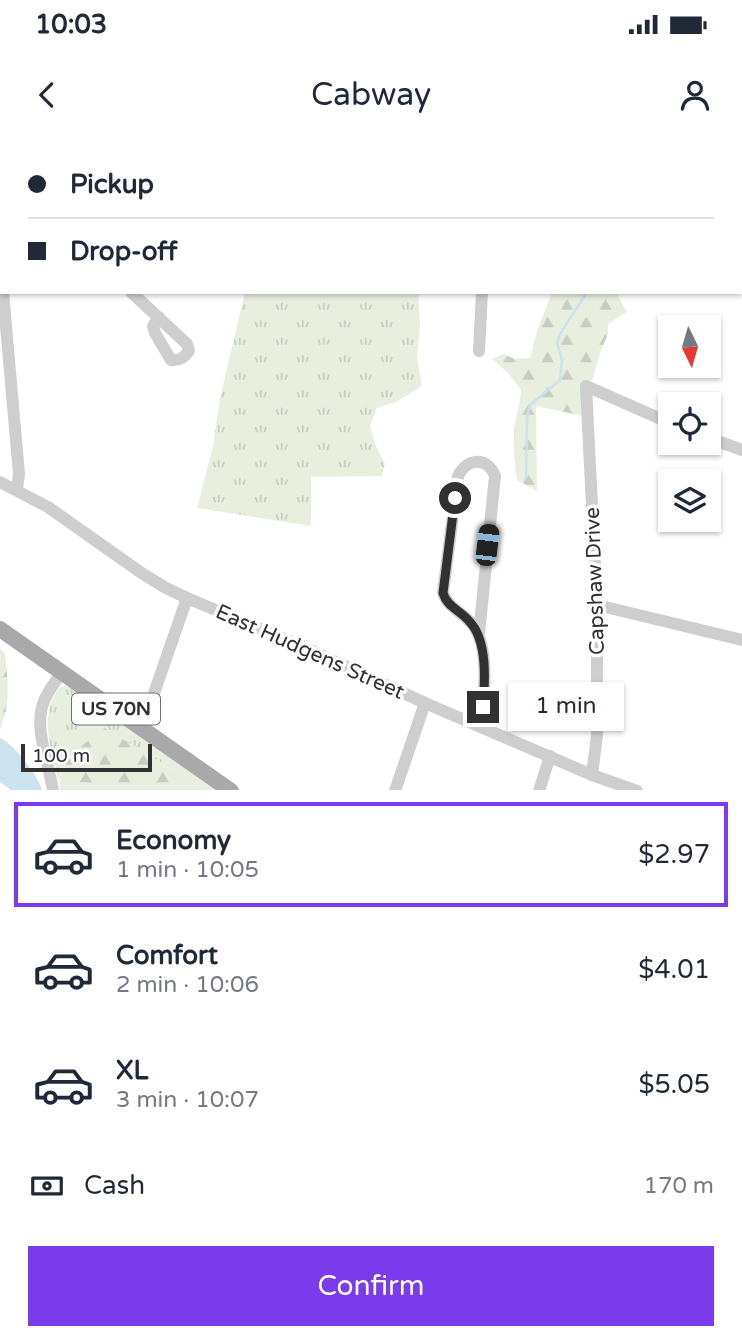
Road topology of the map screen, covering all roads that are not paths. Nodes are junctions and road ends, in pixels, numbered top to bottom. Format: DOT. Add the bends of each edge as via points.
graph roads {
  1 [pos="3,294"];
  2 [pos="133,294"];
  3 [pos="482,294"];
  4 [pos="159,317"];
  5 [pos="480,351"];
  6 [pos="658,418"];
  7 [pos="721,442"];
  8 [pos="742,450"];
  9 [pos="0,482"];
  10 [pos="17,489"];
  11 [pos="187,598"];
  12 [pos="597,605"];
  13 [pos="0,628"];
  14 [pos="479,634"];
  15 [pos="742,640"];
  16 [pos="62,672"];
  17 [pos="425,703"];
  18 [pos="479,725"];
  19 [pos="142,728"];
  20 [pos="550,757"];
  21 [pos="592,775"];
  22 [pos="53,790"];
  23 [pos="231,790"];
  24 [pos="395,790"];
  25 [pos="539,790"];
  26 [pos="636,790"];
  1 -- 10 [label="street"];
  2 -- 4 [label="street"];
  3 -- 5 [label="street"];
  6 -- 12 [label="street, Capshaw Drive" via="586,386"];
  7 -- 8 [label="street"];
  9 -- 10 [label="street, East Hudgens Street"];
  10 -- 11 [label="street, East Hudgens Street"];
  11 -- 17 [label="street, East Hudgens Street"];
  11 -- 19 [label="street"];
  12 -- 15 [label="street"];
  12 -- 21 [label="street, Capshaw Drive" via="597,735"];
  13 -- 16 [label="main road, US 70N"];
  14 -- 14 [label="street" via="443,593 458,476 463,467 480,462 488,464 495,476"];
  14 -- 18 [label="street" via="484,687"];
  16 -- 19 [label="main road, US 70N"];
  16 -- 22 [label="street" via="44,701 41,718"];
  17 -- 18 [label="street, East Hudgens Street"];
  17 -- 24 [label="street"];
  18 -- 20 [label="street, East Hudgens Street"];
  19 -- 23 [label="main road, US 70N"];
  20 -- 21 [label="street, East Hudgens Street"];
  20 -- 25 [label="street"];
  21 -- 26 [label="street, East Hudgens Street"];
}
